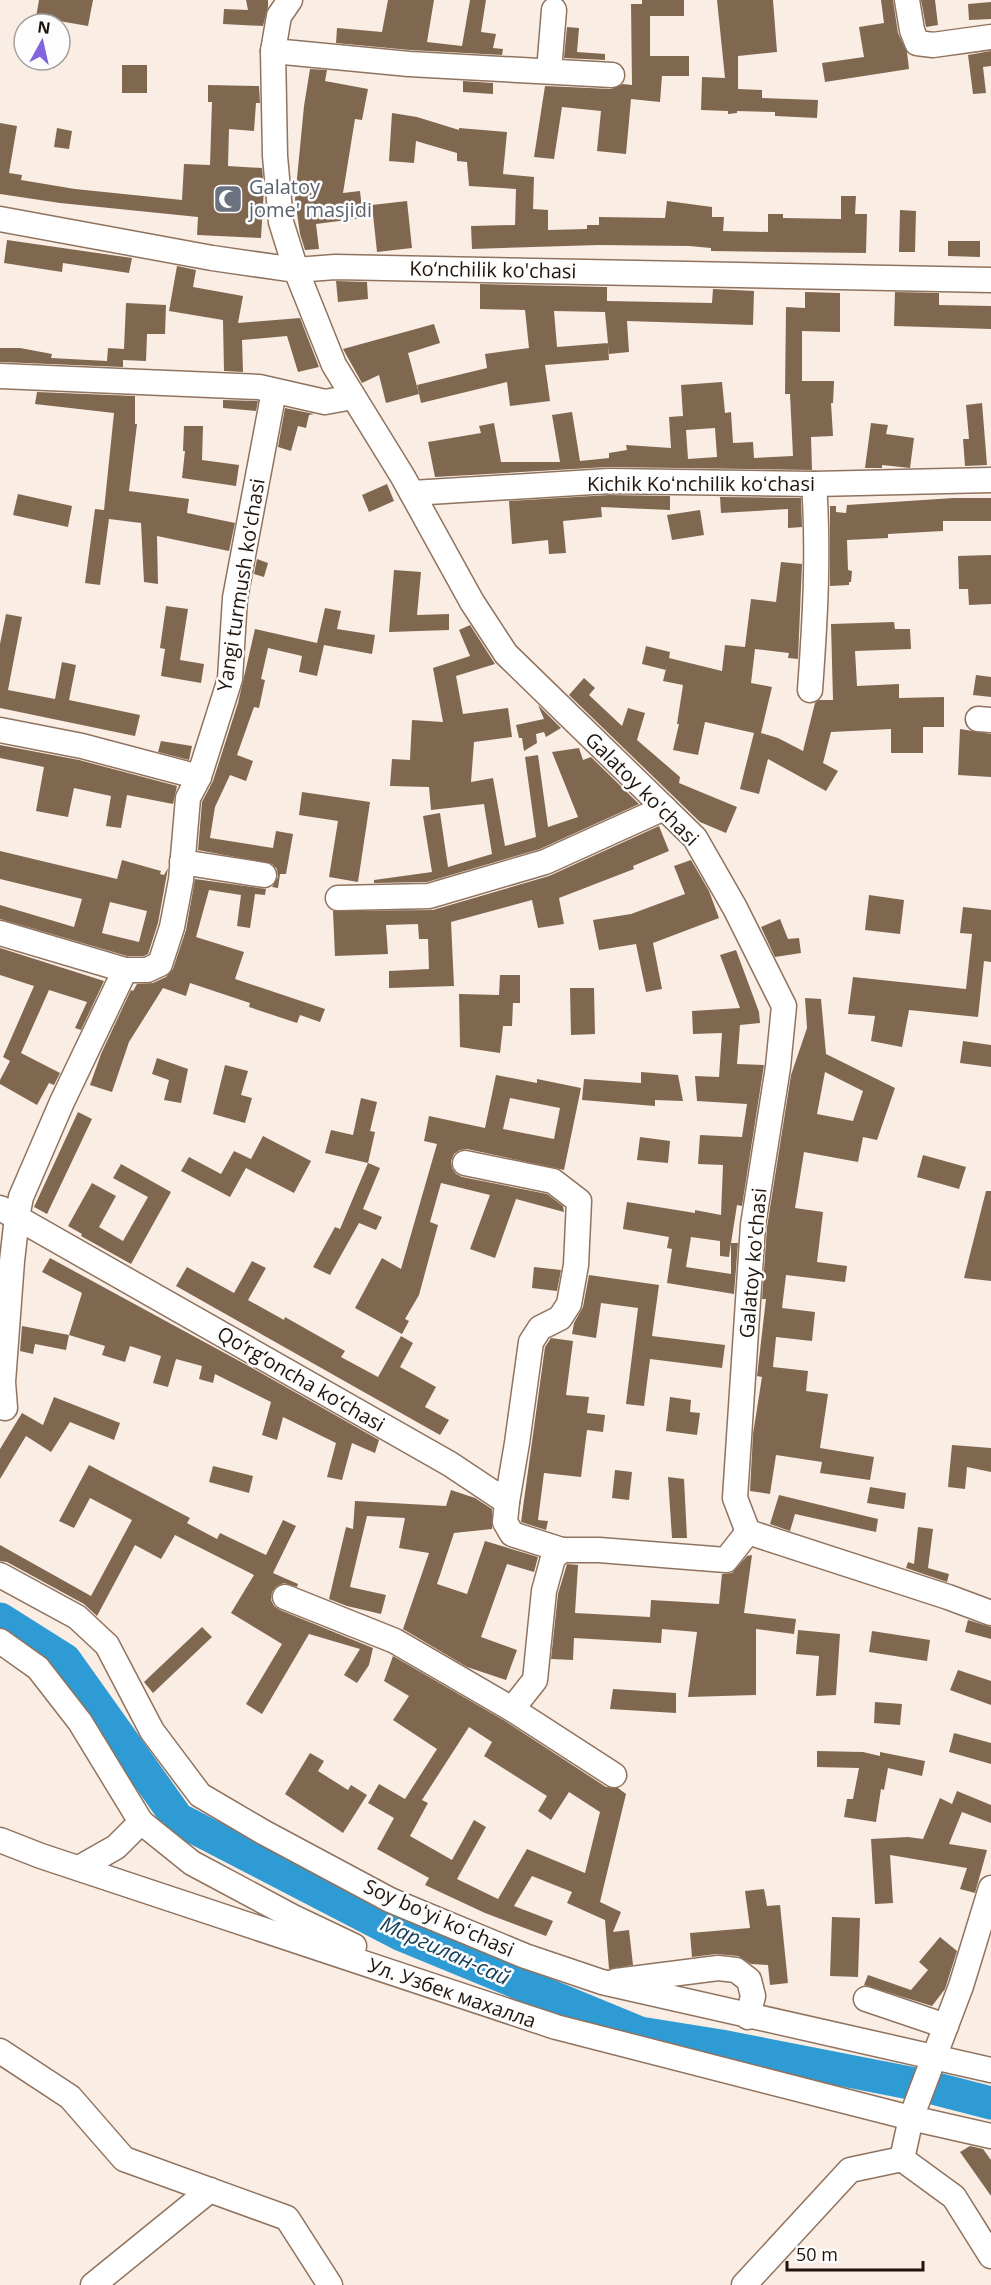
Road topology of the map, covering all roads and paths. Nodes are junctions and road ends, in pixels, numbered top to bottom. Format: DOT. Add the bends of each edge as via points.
graph roads {
  1 [pos="907,0"];
  2 [pos="280,5"];
  3 [pos="554,10"];
  4 [pos="991,37"];
  5 [pos="273,51"];
  6 [pos="549,71"];
  7 [pos="612,75"];
  8 [pos="0,219"];
  9 [pos="296,270"];
  10 [pos="991,280"];
  11 [pos="0,376"];
  12 [pos="274,391"];
  13 [pos="353,397"];
  14 [pos="991,480"];
  15 [pos="814,484"];
  16 [pos="412,493"];
  17 [pos="810,690"];
  18 [pos="0,730"];
  19 [pos="200,777"];
  20 [pos="664,808"];
  21 [pos="182,862"];
  22 [pos="264,875"];
  23 [pos="338,898"];
  24 [pos="0,933"];
  25 [pos="125,970"];
  26 [pos="465,1163"];
  27 [pos="8,1212"];
  28 [pos="2,1410"];
  29 [pos="507,1502"];
  30 [pos="748,1532"];
  31 [pos="562,1550"];
  32 [pos="0,1575"];
  33 [pos="285,1597"];
  34 [pos="991,1613"];
  35 [pos="0,1641"];
  36 [pos="512,1709"];
  37 [pos="614,1775"];
  38 [pos="141,1822"];
  39 [pos="0,1840"];
  40 [pos="79,1868"];
  41 [pos="991,1888"];
  42 [pos="984,1945"];
  43 [pos="603,1982"];
  44 [pos="442,1989"];
  45 [pos="866,1999"];
  46 [pos="748,2017"];
  47 [pos="946,2026"];
  48 [pos="0,2051"];
  49 [pos="935,2057"];
  50 [pos="991,2070"];
  51 [pos="911,2118"];
  52 [pos="991,2136"];
  53 [pos="902,2159"];
  54 [pos="210,2190"];
  55 [pos="991,2256"];
  56 [pos="93,2285"];
  57 [pos="330,2285"];
  58 [pos="744,2285"];
  1 -- 4 [label="street" via="917,43 933,45"];
  2 -- 5 [label="street, Galatoy ko'chasi"];
  3 -- 6 [label="street"];
  5 -- 6 [label="street" via="409,64"];
  5 -- 9 [label="street, Galatoy ko'chasi" via="281,222"];
  6 -- 7 [label="street"];
  8 -- 9 [label="street, Ko‘nchilik ko'chasi"];
  9 -- 10 [label="street, Ko‘nchilik ko'chasi" via="335,267"];
  9 -- 13 [label="street, Galatoy ko'chasi" via="334,365"];
  11 -- 12 [label="street" via="259,387"];
  12 -- 13 [label="street" via="325,402"];
  12 -- 19 [label="street, Yangi turmush ko'chasi" via="235,598 230,679"];
  13 -- 16 [label="street, Galatoy ko'chasi"];
  14 -- 15 [label="street, Kichik Koʻnchilik koʻchasi"];
  15 -- 16 [label="street, Kichik Koʻnchilik koʻchasi" via="609,481"];
  15 -- 17 [label="street" via="817,582"];
  16 -- 20 [label="street, Galatoy ko'chasi" via="472,602 506,654"];
  18 -- 19 [label="street" via="82,746"];
  19 -- 21 [label="street, Yangi turmush ko'chasi" via="188,798"];
  20 -- 23 [label="street" via="544,862 429,896"];
  20 -- 30 [label="street, Galatoy ko'chasi" via="695,838 784,1006 753,1225 735,1498"];
  21 -- 22 [label="street"];
  21 -- 25 [label="street, Yangi turmush ko'chasi" via="172,927 160,964 147,970"];
  24 -- 25 [label="street, Yangi turmush ko'chasi"];
  25 -- 27 [label="street" via="21,1197"];
  26 -- 29 [label="street" via="553,1181 579,1201 576,1265 568,1304 560,1318 540,1329 531,1342"];
  27 -- 28 [label="street"];
  27 -- 29 [label="street, Qo‘rg‘oncha ko‘chasi" via="450,1464"];
  29 -- 31 [label="street" via="506,1522 512,1534"];
  30 -- 31 [label="street" via="726,1560"];
  30 -- 34 [label="street"];
  31 -- 36 [label="street" via="553,1558 544,1591 536,1680"];
  32 -- 43 [label="street, Soy boʻyi koʻchasi" via="77,1617 107,1645 152,1731 200,1795 390,1899 525,1956"];
  33 -- 36 [label="street" via="395,1641"];
  35 -- 38 [label="street" via="38,1668 81,1722"];
  36 -- 37 [label="street"];
  38 -- 40 [label="street" via="116,1847"];
  38 -- 44 [label="street" via="192,1863"];
  39 -- 40 [label="street, Ул. Узбек махалла"];
  40 -- 44 [label="street, Ул. Узбек махалла"];
  41 -- 42 [label="street" via="985,1903"];
  42 -- 47 [label="street"];
  43 -- 46 [label="street, Soy boʻyi koʻchasi"];
  43 -- 46 [label="street" via="718,1968 736,1970 748,1980 753,1996"];
  44 -- 51 [label="street, Ул. Узбек махалла" via="556,2028"];
  45 -- 47 [label="street"];
  46 -- 49 [label="street, Soy boʻyi koʻchasi"];
  47 -- 49 [label="street"];
  48 -- 54 [label="street" via="70,2097 124,2159"];
  49 -- 50 [label="street, Soy boʻyi koʻchasi"];
  49 -- 51 [label="street"];
  51 -- 52 [label="street, Ул. Узбек махалла"];
  51 -- 53 [label="street"];
  53 -- 55 [label="street" via="954,2197"];
  53 -- 58 [label="street" via="850,2170"];
  54 -- 56 [label="street"];
  54 -- 57 [label="street" via="287,2218"];
}
